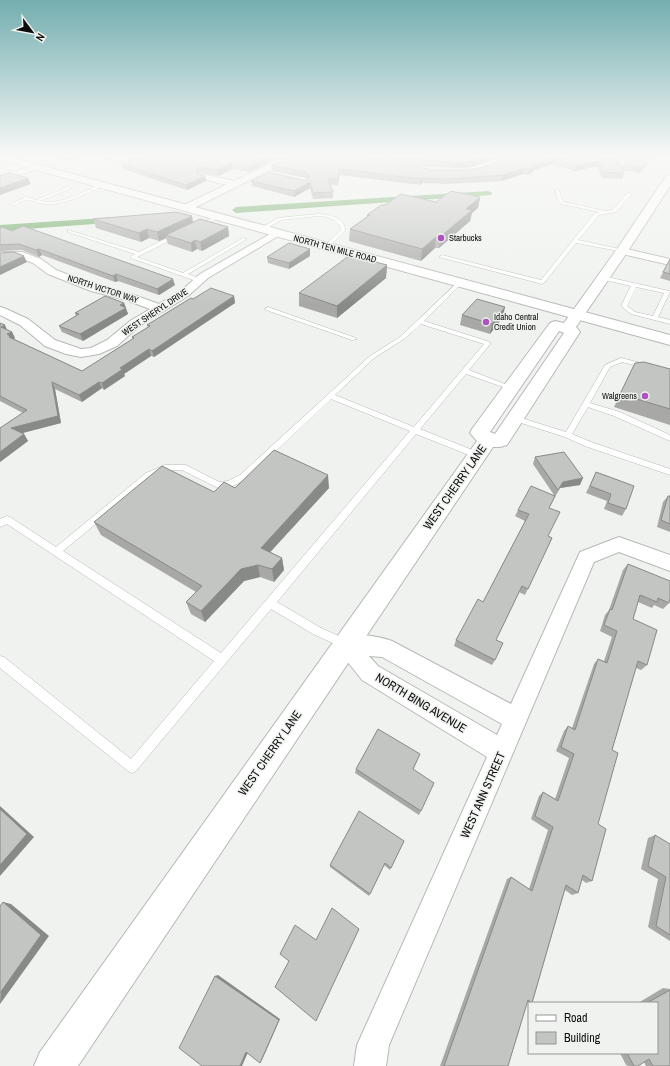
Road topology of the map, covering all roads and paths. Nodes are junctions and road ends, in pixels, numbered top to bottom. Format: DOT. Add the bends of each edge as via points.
graph roads {
  1 [pos="178,206"];
  2 [pos="191,206"];
  3 [pos="575,206"];
  4 [pos="619,206"];
  5 [pos="652,206"];
  6 [pos="186,208"];
  7 [pos="608,213"];
  8 [pos="219,217"];
  9 [pos="195,226"];
  10 [pos="262,229"];
  11 [pos="70,231"];
  12 [pos="181,233"];
  13 [pos="277,233"];
  14 [pos="245,239"];
  15 [pos="575,241"];
  16 [pos="326,247"];
  17 [pos="228,249"];
  18 [pos="622,251"];
  19 [pos="2,254"];
  20 [pos="140,254"];
  21 [pos="241,254"];
  22 [pos="442,256"];
  23 [pos="670,262"];
  24 [pos="201,264"];
  25 [pos="215,269"];
  26 [pos="183,275"];
  27 [pos="603,278"];
  28 [pos="199,280"];
  29 [pos="459,283"];
  30 [pos="634,286"];
  31 [pos="160,309"];
  32 [pos="268,309"];
  33 [pos="0,311"];
  34 [pos="655,318"];
  35 [pos="572,321"];
  36 [pos="420,322"];
  37 [pos="670,322"];
  38 [pos="354,339"];
  39 [pos="670,340"];
  40 [pos="464,371"];
  41 [pos="670,372"];
  42 [pos="511,388"];
  43 [pos="330,396"];
  44 [pos="587,404"];
  45 [pos="515,418"];
  46 [pos="415,430"];
  47 [pos="568,435"];
  48 [pos="670,438"];
  49 [pos="482,447"];
  50 [pos="670,472"];
  51 [pos="0,524"];
  52 [pos="56,552"];
  53 [pos="670,564"];
  54 [pos="270,603"];
  55 [pos="346,644"];
  56 [pos="222,660"];
  57 [pos="0,661"];
  58 [pos="516,720"];
  59 [pos="502,752"];
  60 [pos="54,1066"];
  61 [pos="370,1066"];
  1 -- 6 [label="main road, NORTH TEN MILE ROAD"];
  2 -- 6 [label="main road"];
  3 -- 7 [label="lane"];
  4 -- 7 [label="lane"];
  5 -- 18 [label="main road, WEST CHERRY LANE"];
  6 -- 8 [label="main road, NORTH TEN MILE ROAD"];
  7 -- 15 [label="lane" via="598,214"];
  8 -- 9 [label="lane"];
  8 -- 10 [label="main road, NORTH TEN MILE ROAD"];
  10 -- 13 [label="main road, NORTH TEN MILE ROAD"];
  10 -- 16 [label="lane" via="284,218 318,215 331,217 339,222 343,230"];
  11 -- 20 [label="lane"];
  12 -- 20 [label="lane"];
  13 -- 16 [label="main road, NORTH TEN MILE ROAD"];
  13 -- 21 [label="street, WEST SHERYL DRIVE"];
  14 -- 17 [label="lane"];
  15 -- 18 [label="lane"];
  15 -- 22 [label="lane" via="542,282"];
  16 -- 29 [label="main road, NORTH TEN MILE ROAD"];
  17 -- 21 [label="lane"];
  17 -- 24 [label="lane"];
  18 -- 23 [label="street"];
  18 -- 27 [label="main road, WEST CHERRY LANE"];
  19 -- 31 [label="street, NORTH VICTOR WAY" via="18,254 37,261 52,272 95,289 126,296"];
  20 -- 26 [label="lane" via="133,257"];
  21 -- 25 [label="street, WEST SHERYL DRIVE"];
  24 -- 25 [label="lane"];
  24 -- 26 [label="lane"];
  25 -- 28 [label="street, WEST SHERYL DRIVE"];
  26 -- 28 [label="lane"];
  27 -- 30 [label="lane"];
  27 -- 35 [label="main road, WEST CHERRY LANE"];
  28 -- 31 [label="street, WEST SHERYL DRIVE" via="184,294"];
  29 -- 35 [label="main road, NORTH TEN MILE ROAD"];
  29 -- 36 [label="lane"];
  30 -- 34 [label="lane" via="624,306 633,313"];
  30 -- 34 [label="lane" via="667,292"];
  31 -- 33 [label="street, WEST SHERYL DRIVE" via="124,331 112,343 94,351 81,353 50,343 24,322"];
  32 -- 38 [label="lane"];
  34 -- 37 [label="lane"];
  35 -- 39 [label="main road, NORTH TEN MILE ROAD"];
  35 -- 42 [label="main road, WEST CHERRY LANE" via="555,326"];
  35 -- 45 [label="main road, WEST CHERRY LANE" via="572,332"];
  36 -- 40 [label="lane" via="488,343"];
  36 -- 43 [label="lane" via="402,338 372,357"];
  40 -- 42 [label="lane"];
  40 -- 46 [label="lane"];
  41 -- 44 [label="lane" via="621,360 607,366"];
  42 -- 49 [label="main road, WEST CHERRY LANE" via="479,433"];
  43 -- 46 [label="lane"];
  43 -- 52 [label="lane" via="243,478 230,484 218,485 183,467 168,467 149,475"];
  44 -- 47 [label="lane"];
  44 -- 48 [label="lane" via="617,414"];
  45 -- 47 [label="lane"];
  45 -- 49 [label="main road, WEST CHERRY LANE" via="500,441"];
  46 -- 49 [label="lane"];
  46 -- 54 [label="lane"];
  47 -- 50 [label="lane"];
  49 -- 55 [label="main road, WEST CHERRY LANE"];
  51 -- 52 [label="lane" via="7,519"];
  52 -- 56 [label="lane"];
  53 -- 58 [label="street, WEST ANN STREET" via="619,544 587,557"];
  54 -- 55 [label="lane"];
  54 -- 56 [label="lane"];
  55 -- 58 [label="street" via="385,648"];
  55 -- 59 [label="street, NORTH BING AVENUE" via="370,673"];
  55 -- 60 [label="main road, WEST CHERRY LANE"];
  56 -- 57 [label="lane" via="132,768"];
  58 -- 59 [label="street, WEST ANN STREET"];
  59 -- 61 [label="street, WEST ANN STREET" via="373,1045"];
}
